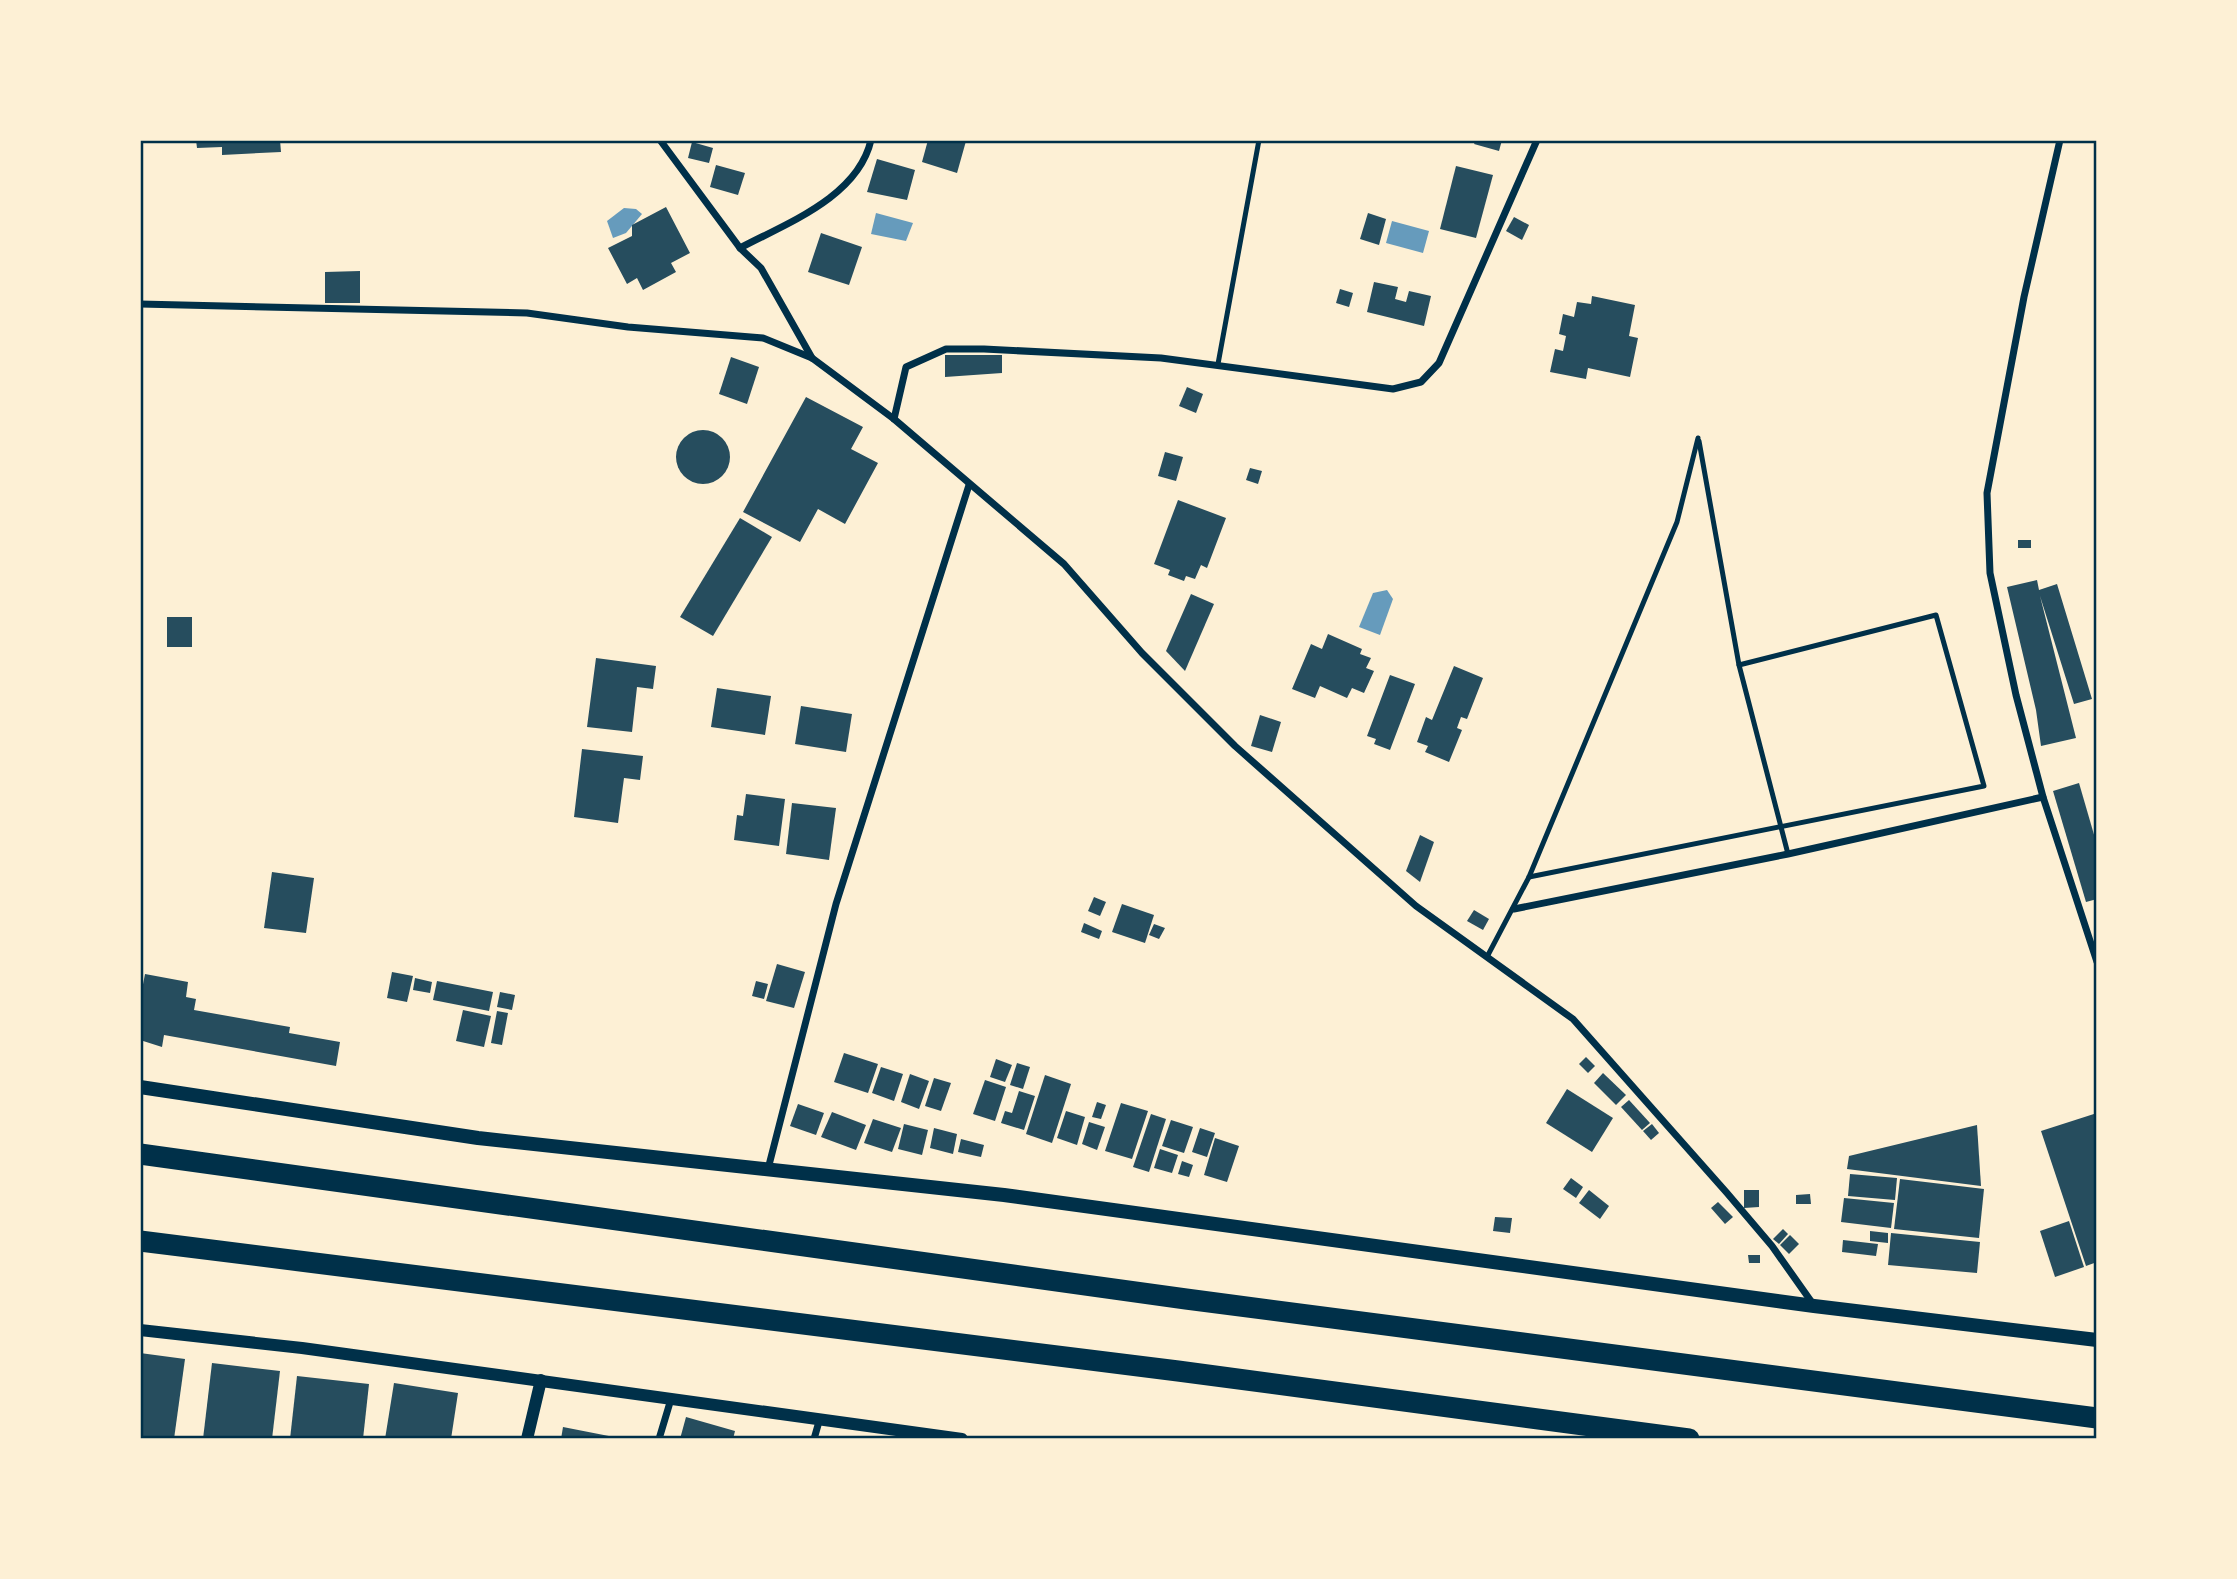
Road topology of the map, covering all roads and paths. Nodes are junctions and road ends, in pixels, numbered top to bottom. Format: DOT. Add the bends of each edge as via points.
graph roads {
  1 [pos="660,140"];
  2 [pos="871,140"];
  3 [pos="1259,140"];
  4 [pos="1538,140"];
  5 [pos="2060,140"];
  6 [pos="740,248"];
  7 [pos="140,304"];
  8 [pos="812,358"];
  9 [pos="1218,364"];
  10 [pos="894,419"];
  11 [pos="969,485"];
  12 [pos="1739,665"];
  13 [pos="2043,797"];
  14 [pos="1782,827"];
  15 [pos="1788,854"];
  16 [pos="1529,877"];
  17 [pos="1514,909"];
  18 [pos="1488,955"];
  19 [pos="2097,962"];
  20 [pos="140,1087"];
  21 [pos="140,1154"];
  22 [pos="768,1169"];
  23 [pos="140,1241"];
  24 [pos="1814,1307"];
  25 [pos="140,1329"];
  26 [pos="2097,1340"];
  27 [pos="541,1380"];
  28 [pos="671,1399"];
  29 [pos="820,1418"];
  30 [pos="2097,1418"];
  31 [pos="527,1439"];
  32 [pos="659,1439"];
  33 [pos="814,1439"];
  34 [pos="962,1439"];
  35 [pos="1689,1439"];
  1 -- 6 [label="street"];
  2 -- 6 [label="street" via="853,178 807,212"];
  3 -- 9 [label="lane"];
  4 -- 9 [label="street" via="1439,363 1421,382 1393,389"];
  5 -- 13 [label="street" via="1987,493 1990,573"];
  6 -- 8 [label="street" via="761,268"];
  7 -- 8 [label="street" via="527,313 763,338"];
  8 -- 10 [label="street"];
  9 -- 10 [label="street" via="946,349 906,368"];
  10 -- 11 [label="street"];
  11 -- 18 [label="street" via="1064,564 1142,653 1235,746 1416,906"];
  11 -- 22 [label="street" via="836,904"];
  12 -- 14 [label="lane"];
  12 -- 14 [label="lane" via="1936,615 1984,786"];
  12 -- 16 [label="lane" via="1698,438 1677,522"];
  13 -- 15 [label="street"];
  13 -- 19 [label="street"];
  14 -- 15 [label="lane"];
  14 -- 16 [label="lane"];
  15 -- 17 [label="street"];
  16 -- 17 [label="lane"];
  17 -- 18 [label="lane"];
  18 -- 24 [label="street" via="1573,1019 1772,1245"];
  20 -- 22 [label="main road" via="478,1138"];
  21 -- 30 [label="highway" via="1186,1299"];
  22 -- 24 [label="main road" via="1004,1195"];
  23 -- 35 [label="highway"];
  24 -- 26 [label="main road"];
  25 -- 27 [label="street"];
  27 -- 28 [label="street"];
  27 -- 31 [label="street"];
  28 -- 29 [label="street"];
  28 -- 32 [label="street"];
  29 -- 33 [label="street"];
  29 -- 34 [label="street"];
}
